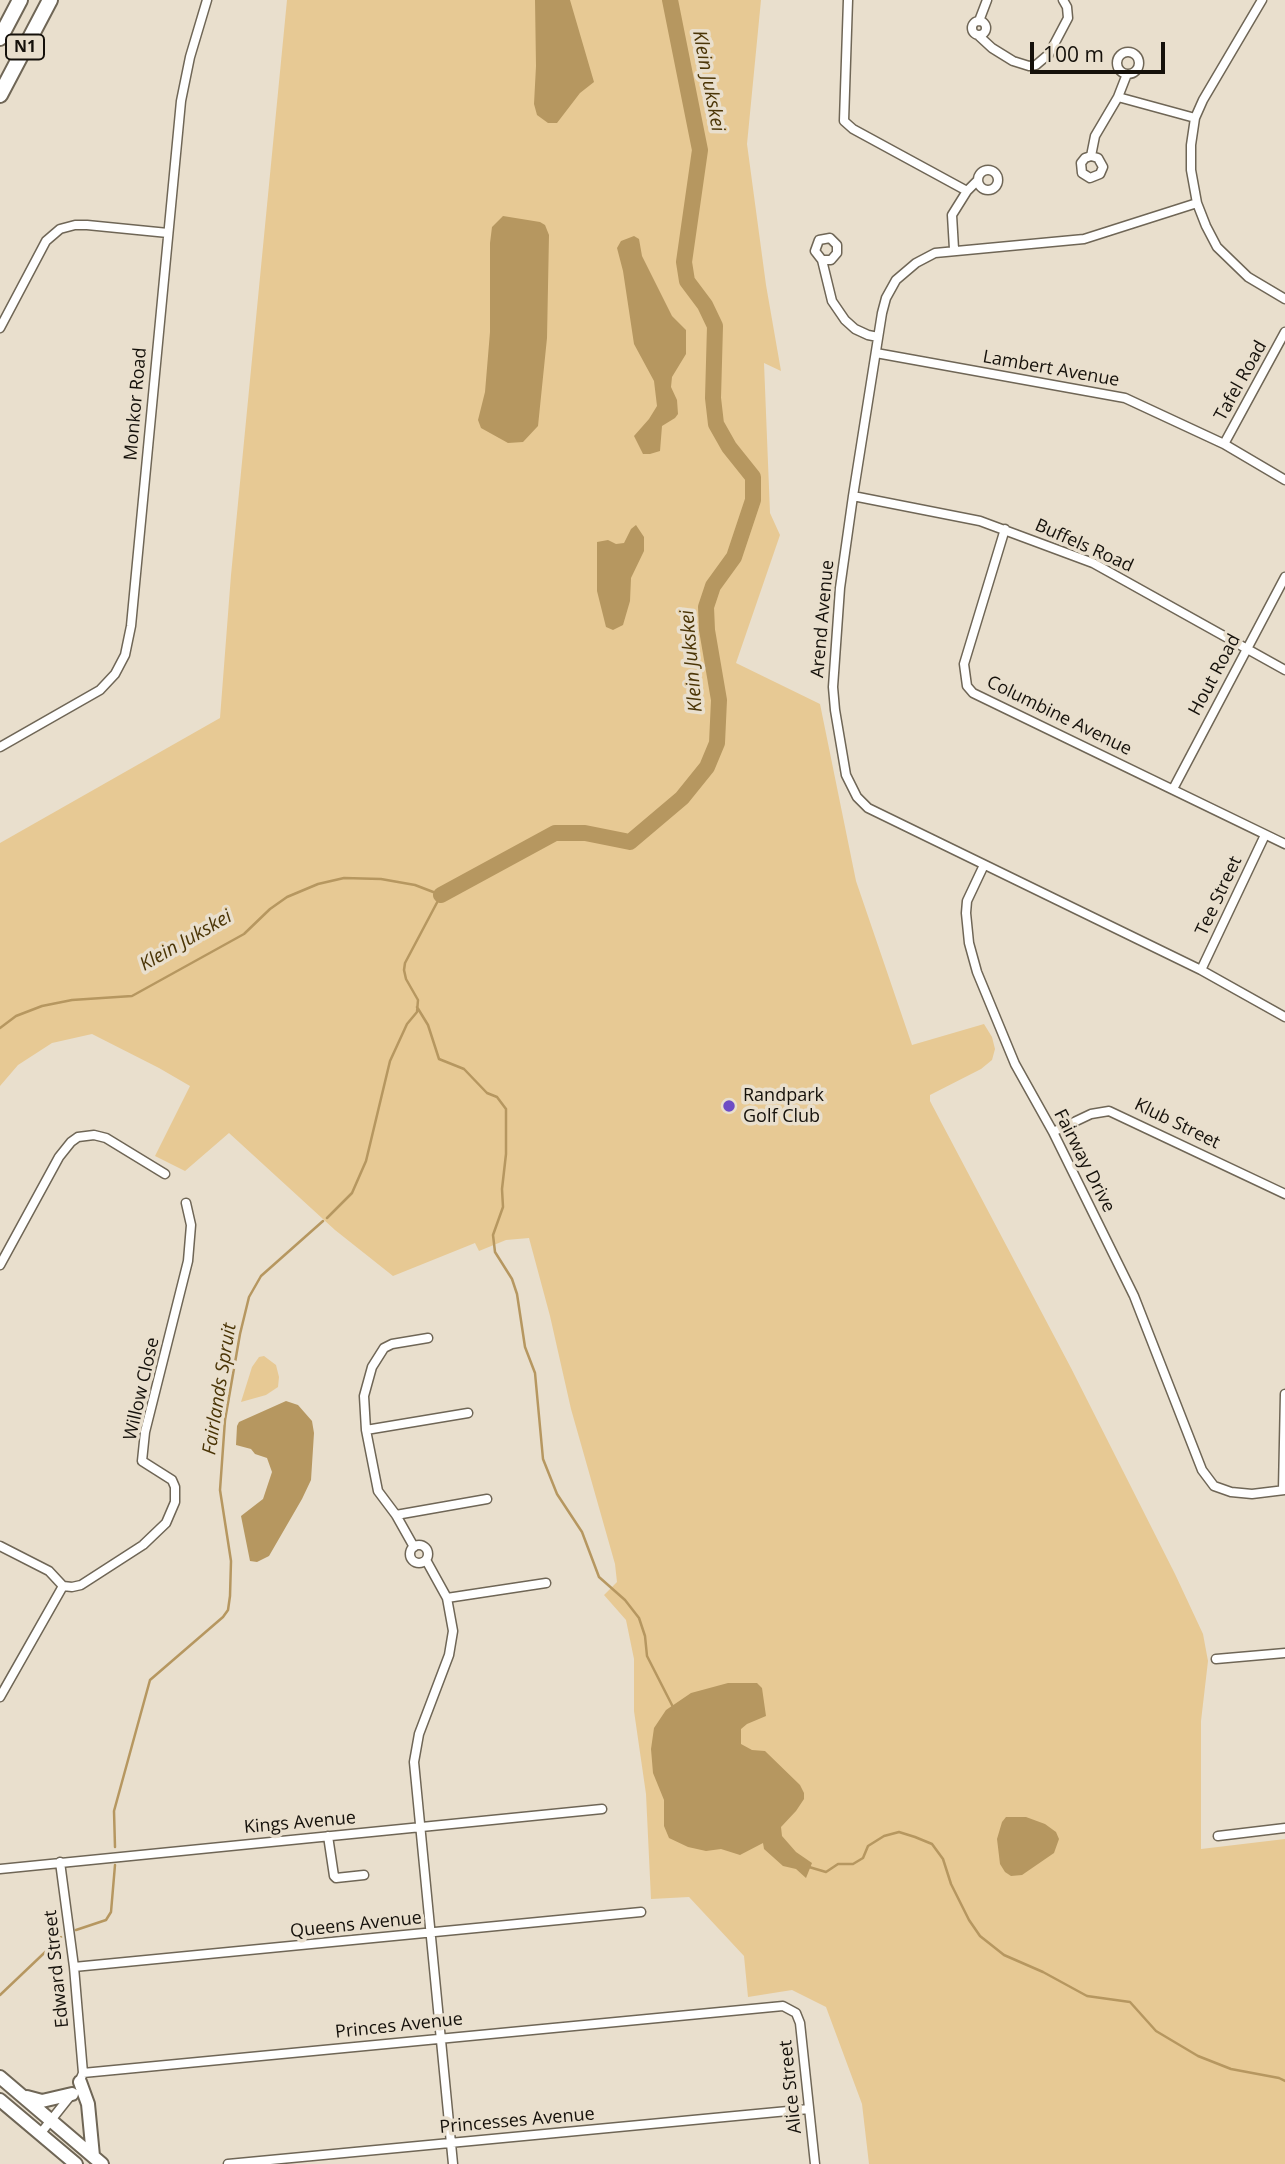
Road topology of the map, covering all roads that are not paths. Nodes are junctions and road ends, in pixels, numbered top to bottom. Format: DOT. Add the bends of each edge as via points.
graph roads {
  1 [pos="19,0"];
  2 [pos="50,0"];
  3 [pos="207,0"];
  4 [pos="848,0"];
  5 [pos="987,0"];
  6 [pos="1063,0"];
  7 [pos="1262,0"];
  8 [pos="0,38"];
  9 [pos="1126,74"];
  10 [pos="0,94"];
  11 [pos="1118,97"];
  12 [pos="1195,118"];
  13 [pos="1091,156"];
  14 [pos="978,180"];
  15 [pos="967,191"];
  16 [pos="1197,203"];
  17 [pos="168,233"];
  18 [pos="954,249"];
  19 [pos="822,260"];
  20 [pos="1285,299"];
  21 [pos="0,328"];
  22 [pos="1285,332"];
  23 [pos="878,337"];
  24 [pos="876,353"];
  25 [pos="1224,444"];
  26 [pos="1285,480"];
  27 [pos="853,496"];
  28 [pos="1005,529"];
  29 [pos="1285,577"];
  30 [pos="1247,648"];
  31 [pos="1285,670"];
  32 [pos="0,747"];
  33 [pos="1173,789"];
  34 [pos="1265,835"];
  35 [pos="1285,844"];
  36 [pos="984,865"];
  37 [pos="1201,970"];
  38 [pos="1285,1017"];
  39 [pos="1053,1132"];
  40 [pos="165,1174"];
  41 [pos="1285,1194"];
  42 [pos="186,1203"];
  43 [pos="0,1265"];
  44 [pos="428,1338"];
  45 [pos="1285,1394"];
  46 [pos="468,1413"];
  47 [pos="366,1430"];
  48 [pos="1284,1490"];
  49 [pos="486,1499"];
  50 [pos="396,1515"];
  51 [pos="0,1546"];
  52 [pos="546,1583"];
  53 [pos="62,1586"];
  54 [pos="447,1598"];
  55 [pos="1285,1653"];
  56 [pos="1216,1659"];
  57 [pos="0,1697"];
  58 [pos="602,1809"];
  59 [pos="421,1828"];
  60 [pos="1285,1828"];
  61 [pos="328,1836"];
  62 [pos="1218,1836"];
  63 [pos="60,1863"];
  64 [pos="0,1868"];
  65 [pos="363,1875"];
  66 [pos="640,1912"];
  67 [pos="430,1933"];
  68 [pos="74,1968"];
  69 [pos="792,2009"];
  70 [pos="441,2038"];
  71 [pos="0,2077"];
  72 [pos="81,2078"];
  73 [pos="20,2094"];
  74 [pos="72,2094"];
  75 [pos="0,2100"];
  76 [pos="809,2109"];
  77 [pos="50,2122"];
  78 [pos="40,2134"];
  79 [pos="451,2143"];
  80 [pos="98,2160"];
  81 [pos="76,2164"];
  82 [pos="228,2164"];
  83 [pos="453,2164"];
  84 [pos="815,2164"];
  1 -- 8 [label="highway, N1"];
  2 -- 10 [label="highway, N1"];
  3 -- 17 [label="street, Monkor Road" via="181,101"];
  4 -- 15 [label="street" via="844,121"];
  5 -- 6 [label="street" via="971,28 973,33 1013,61 1029,66 1049,54 1068,18"];
  7 -- 12 [label="street"];
  9 -- 11 [label="street"];
  11 -- 12 [label="street"];
  11 -- 13 [label="street" via="1095,136"];
  12 -- 16 [label="street" via="1191,170"];
  14 -- 15 [label="street"];
  15 -- 18 [label="street" via="952,215"];
  16 -- 18 [label="street, Arend Avenue" via="1092,237"];
  16 -- 20 [label="street" via="1212,236 1232,263"];
  17 -- 21 [label="street" via="87,225 60,229 46,241"];
  17 -- 32 [label="street, Monkor Road" via="125,655 100,690"];
  18 -- 23 [label="street, Arend Avenue" via="927,257 896,280 886,298"];
  19 -- 23 [label="street" via="837,310 855,329"];
  22 -- 25 [label="street, Tafel Road"];
  23 -- 24 [label="street, Arend Avenue"];
  24 -- 25 [label="street, Lambert Avenue" via="1125,398"];
  24 -- 27 [label="street, Arend Avenue"];
  25 -- 26 [label="street, Lambert Avenue"];
  27 -- 28 [label="street, Buffels Road"];
  27 -- 36 [label="street, Arend Avenue" via="833,687 846,775 868,808"];
  28 -- 30 [label="street, Buffels Road" via="1093,563"];
  28 -- 33 [label="street, Columbine Avenue" via="964,664 967,686"];
  29 -- 30 [label="street, Hout Road"];
  30 -- 31 [label="street, Buffels Road"];
  30 -- 33 [label="street, Hout Road"];
  33 -- 34 [label="street, Columbine Avenue"];
  34 -- 35 [label="street, Columbine Avenue"];
  34 -- 37 [label="street, Tee Street"];
  36 -- 37 [label="street, Arend Avenue"];
  36 -- 39 [label="street, Fairway Drive" via="967,901 973,962 1015,1064"];
  37 -- 38 [label="street, Arend Avenue"];
  39 -- 41 [label="street, Klub Street" via="1090,1114 1109,1111"];
  39 -- 48 [label="street, Fairway Drive" via="1134,1296 1202,1470 1221,1490 1252,1494"];
  40 -- 43 [label="street" via="106,1138 78,1137 64,1149"];
  42 -- 53 [label="street, Willow Close" via="191,1225 188,1261 145,1432 142,1461 172,1480 175,1502 166,1523 143,1545 80,1585"];
  44 -- 47 [label="street" via="392,1344 378,1355 364,1396"];
  45 -- 48 [label="street"];
  46 -- 47 [label="street"];
  47 -- 50 [label="street" via="377,1491"];
  49 -- 50 [label="street"];
  50 -- 54 [label="street" via="414,1547 410,1553 413,1560 425,1560"];
  51 -- 53 [label="street" via="49,1571"];
  52 -- 54 [label="street"];
  53 -- 57 [label="street"];
  54 -- 59 [label="street" via="452,1647 414,1754"];
  55 -- 56 [label="street"];
  58 -- 59 [label="street, Kings Avenue"];
  59 -- 61 [label="street, Kings Avenue"];
  59 -- 67 [label="street"];
  60 -- 62 [label="street"];
  61 -- 63 [label="street, Kings Avenue"];
  61 -- 65 [label="street" via="334,1876"];
  63 -- 64 [label="street, Kings Avenue"];
  63 -- 68 [label="street, Edward Street"];
  66 -- 67 [label="street, Queens Avenue"];
  67 -- 68 [label="street, Queens Avenue"];
  67 -- 70 [label="street"];
  68 -- 72 [label="street, Edward Street"];
  69 -- 70 [label="street, Princes Avenue" via="772,2006"];
  69 -- 76 [label="street, Alice Street" via="799,2017"];
  70 -- 72 [label="street, Princes Avenue"];
  70 -- 79 [label="street"];
  71 -- 73 [label="main road"];
  72 -- 74 [label="street"];
  72 -- 80 [label="main road"];
  73 -- 74 [label="main road" via="42,2101"];
  73 -- 77 [label="main road"];
  74 -- 77 [label="street"];
  75 -- 78 [label="main road"];
  76 -- 79 [label="street, Princesses Avenue"];
  76 -- 84 [label="street, Alice Street"];
  77 -- 78 [label="street"];
  77 -- 80 [label="main road"];
  78 -- 81 [label="main road"];
  79 -- 82 [label="street, Princesses Avenue"];
  79 -- 83 [label="street"];
}
